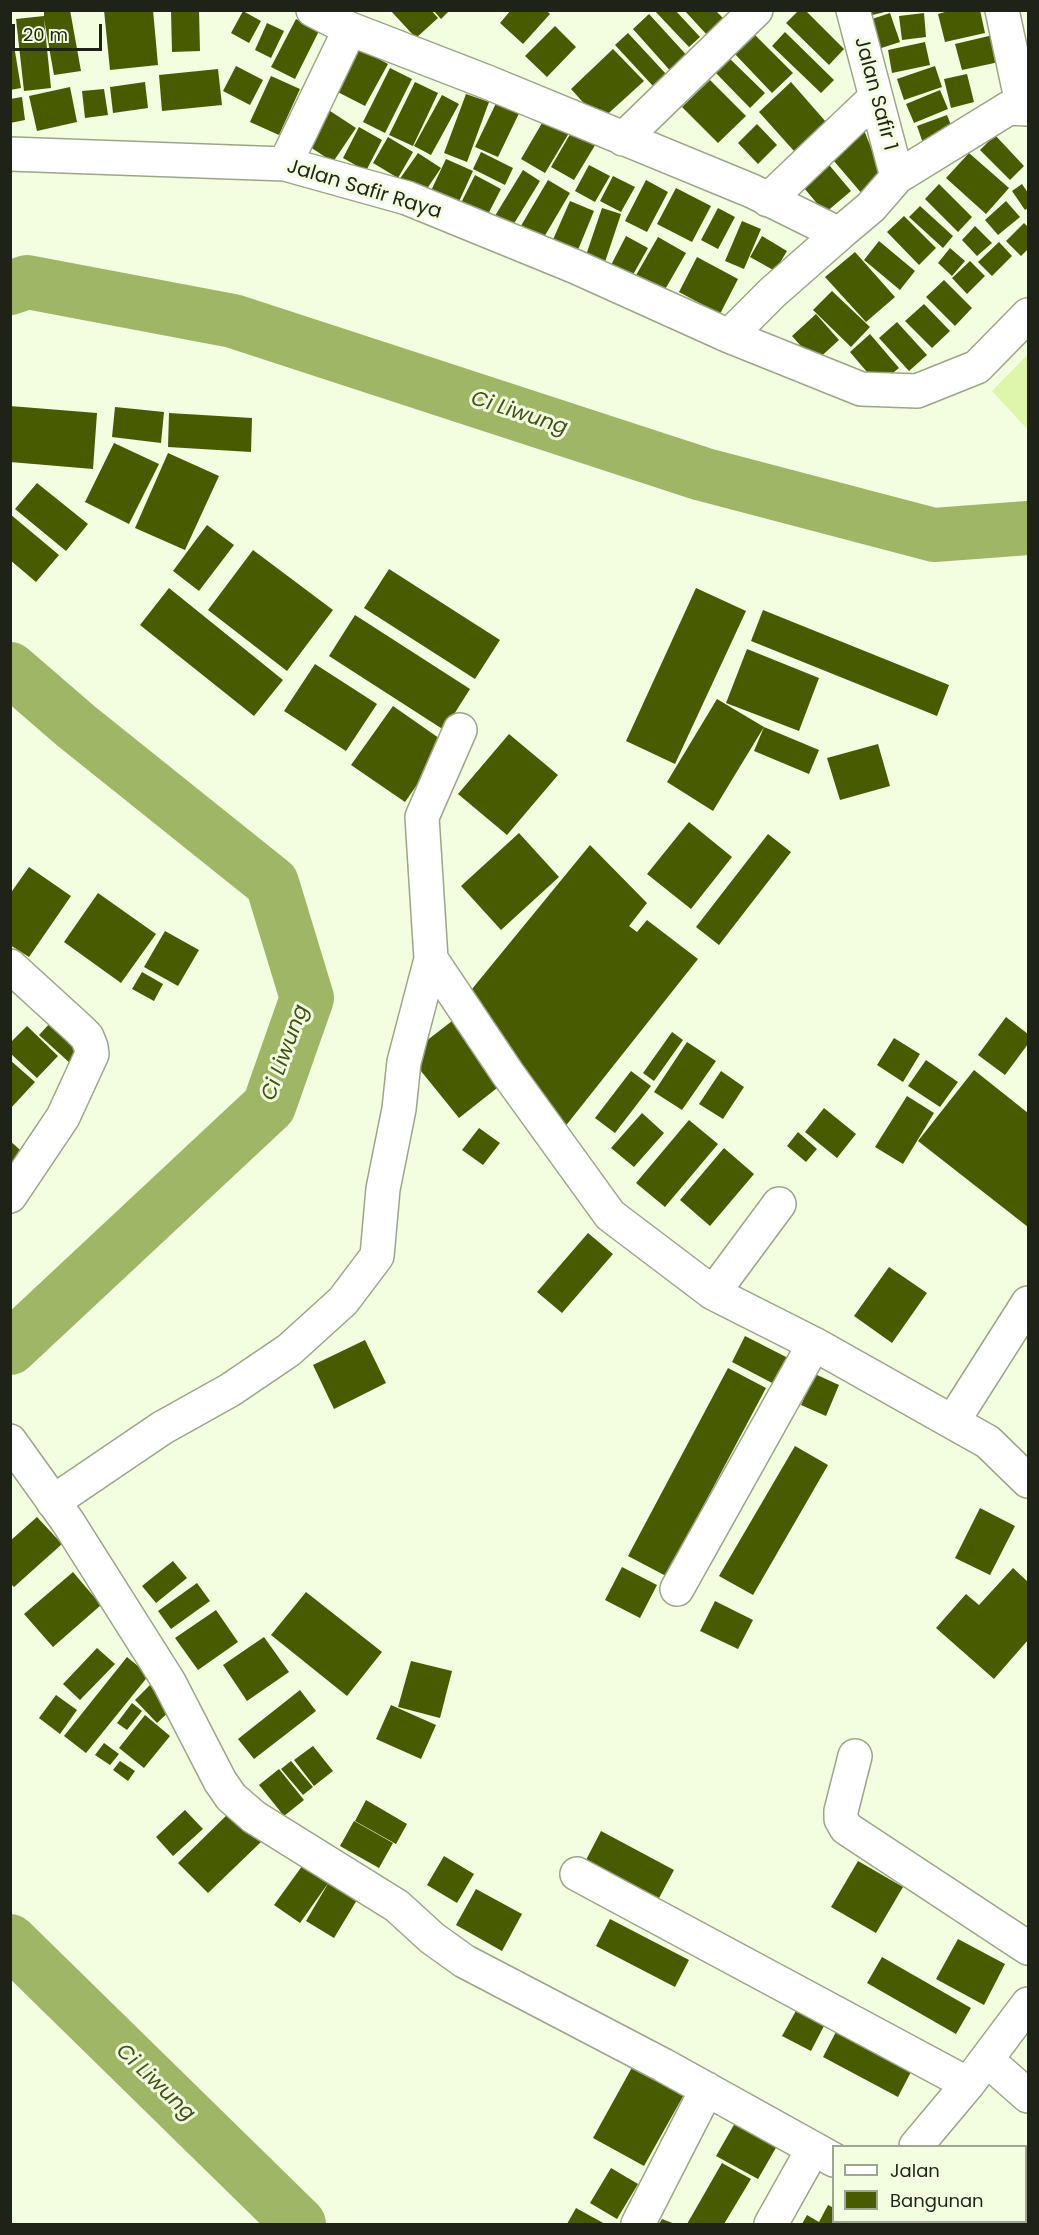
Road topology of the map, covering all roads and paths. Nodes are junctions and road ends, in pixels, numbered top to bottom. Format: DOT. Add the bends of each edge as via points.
graph roads {
  1 [pos="756,10"];
  2 [pos="853,10"];
  3 [pos="1002,10"];
  4 [pos="327,16"];
  5 [pos="876,97"];
  6 [pos="1026,108"];
  7 [pos="623,139"];
  8 [pos="10,154"];
  9 [pos="285,164"];
  10 [pos="897,177"];
  11 [pos="768,200"];
  12 [pos="839,234"];
  13 [pos="1029,315"];
  14 [pos="729,336"];
  15 [pos="460,730"];
  16 [pos="432,959"];
  17 [pos="10,966"];
  18 [pos="10,1196"];
  19 [pos="779,1204"];
  20 [pos="713,1293"];
  21 [pos="1029,1303"];
  22 [pos="814,1344"];
  23 [pos="953,1420"];
  24 [pos="10,1441"];
  25 [pos="1029,1481"];
  26 [pos="53,1502"];
  27 [pos="677,1589"];
  28 [pos="855,1755"];
  29 [pos="577,1874"];
  30 [pos="1029,1948"];
  31 [pos="1029,2004"];
  32 [pos="977,2072"];
  33 [pos="707,2089"];
  34 [pos="1029,2096"];
  35 [pos="917,2145"];
  36 [pos="823,2155"];
  37 [pos="638,2224"];
  38 [pos="771,2224"];
  1 -- 7 [label="street"];
  2 -- 5 [label="street, Jalan Safir 1"];
  3 -- 6 [label="street"];
  4 -- 7 [label="street"];
  4 -- 9 [label="street"];
  5 -- 10 [label="street, Jalan Safir 1"];
  5 -- 11 [label="street"];
  6 -- 10 [label="street" via="1009,108"];
  7 -- 11 [label="street"];
  8 -- 9 [label="street, Jalan Safir Raya"];
  9 -- 14 [label="street, Jalan Safir Raya" via="407,198 576,267"];
  10 -- 12 [label="street" via="871,207"];
  11 -- 12 [label="street"];
  12 -- 14 [label="street"];
  13 -- 14 [label="street, Jalan Safir Raya" via="977,367 916,391 861,388"];
  15 -- 16 [label="street" via="422,817"];
  16 -- 20 [label="street" via="508,1074 610,1215"];
  16 -- 26 [label="street" via="404,1062 383,1189 377,1256 343,1301 289,1350 230,1390 162,1428"];
  17 -- 18 [label="street" via="87,1037 92,1054 63,1117"];
  19 -- 20 [label="street"];
  20 -- 22 [label="street"];
  21 -- 23 [label="street"];
  22 -- 23 [label="street"];
  22 -- 27 [label="street"];
  23 -- 25 [label="street" via="988,1442"];
  24 -- 26 [label="street"];
  26 -- 33 [label="street" via="169,1682 231,1797 254,1817 397,1906 464,1961"];
  28 -- 30 [label="street" via="841,1811 846,1828"];
  29 -- 32 [label="street"];
  31 -- 32 [label="street"];
  32 -- 34 [label="street"];
  32 -- 35 [label="street"];
  33 -- 36 [label="street"];
  33 -- 37 [label="street"];
  36 -- 38 [label="street"];
}
